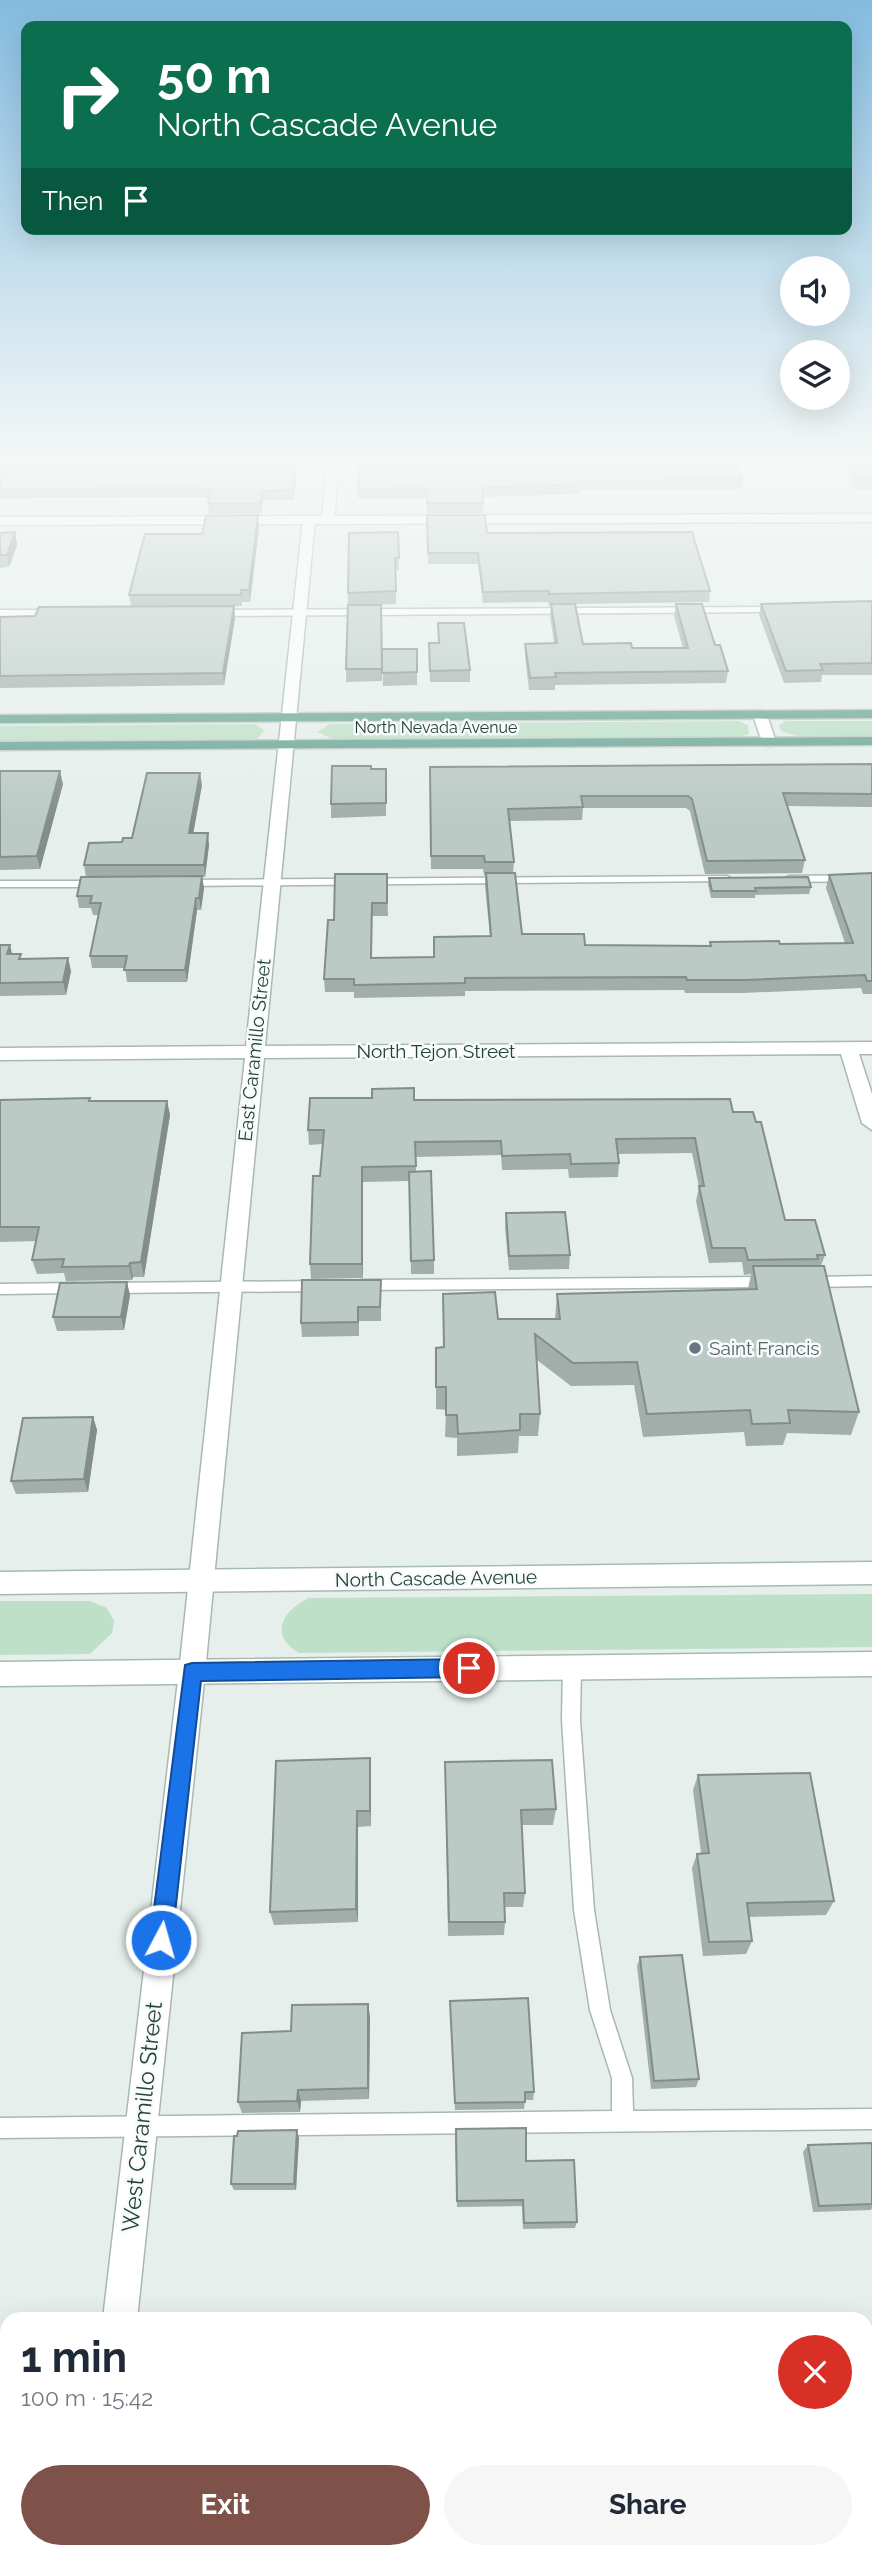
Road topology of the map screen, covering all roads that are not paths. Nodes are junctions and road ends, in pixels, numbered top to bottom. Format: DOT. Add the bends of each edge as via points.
graph roads {
  1 [pos="302,582"];
  2 [pos="790,610"];
  3 [pos="0,613"];
  4 [pos="68,613"];
  5 [pos="204,613"];
  6 [pos="299,613"];
  7 [pos="872,714"];
  8 [pos="760,715"];
  9 [pos="289,717"];
  10 [pos="0,719"];
  11 [pos="872,741"];
  12 [pos="769,742"];
  13 [pos="0,746"];
  14 [pos="285,746"];
  15 [pos="872,878"];
  16 [pos="734,879"];
  17 [pos="775,879"];
  18 [pos="177,883"];
  19 [pos="271,883"];
  20 [pos="0,884"];
  21 [pos="109,884"];
  22 [pos="848,1048"];
  23 [pos="872,1048"];
  24 [pos="253,1053"];
  25 [pos="0,1054"];
  26 [pos="872,1123"];
  27 [pos="872,1281"];
  28 [pos="230,1286"];
  29 [pos="0,1289"];
  30 [pos="872,1573"];
  31 [pos="201,1581"];
  32 [pos="0,1583"];
  33 [pos="872,1664"];
  34 [pos="572,1667"];
  35 [pos="192,1672"];
  36 [pos="0,1674"];
  37 [pos="872,2119"];
  38 [pos="623,2122"];
  39 [pos="0,2128"];
  40 [pos="139,2128"];
  41 [pos="121,2312"];
  1 -- 6 [label="street, East Caramillo Street"];
  2 -- 6 [label="lane"];
  3 -- 4 [label="lane"];
  5 -- 6 [label="lane"];
  6 -- 9 [label="street, East Caramillo Street"];
  7 -- 8 [label="main road, North Nevada Avenue"];
  8 -- 9 [label="main road, North Nevada Avenue"];
  8 -- 12 [label="street"];
  9 -- 10 [label="main road, North Nevada Avenue"];
  9 -- 14 [label="street, East Caramillo Street"];
  11 -- 12 [label="main road, North Nevada Avenue"];
  12 -- 14 [label="main road, North Nevada Avenue"];
  13 -- 14 [label="main road, North Nevada Avenue"];
  14 -- 19 [label="street, East Caramillo Street"];
  15 -- 17 [label="lane"];
  16 -- 19 [label="lane"];
  18 -- 19 [label="lane"];
  19 -- 24 [label="street, East Caramillo Street"];
  20 -- 21 [label="lane"];
  22 -- 23 [label="street, North Tejon Street"];
  22 -- 24 [label="street, North Tejon Street"];
  22 -- 26 [label="street"];
  24 -- 25 [label="street, North Tejon Street"];
  24 -- 28 [label="street, East Caramillo Street"];
  27 -- 28 [label="lane"];
  28 -- 29 [label="lane"];
  28 -- 31 [label="street, East Caramillo Street"];
  30 -- 31 [label="street, North Cascade Avenue"];
  31 -- 32 [label="street, North Cascade Avenue"];
  31 -- 35 [label="street, West Caramillo Street"];
  33 -- 34 [label="street"];
  34 -- 35 [label="street"];
  34 -- 38 [label="lane" via="571,1720 584,1910 600,2010 622,2078"];
  35 -- 36 [label="street"];
  35 -- 40 [label="street, West Caramillo Street"];
  37 -- 38 [label="lane"];
  38 -- 40 [label="lane"];
  39 -- 40 [label="lane"];
  40 -- 41 [label="street, West Caramillo Street"];
}
